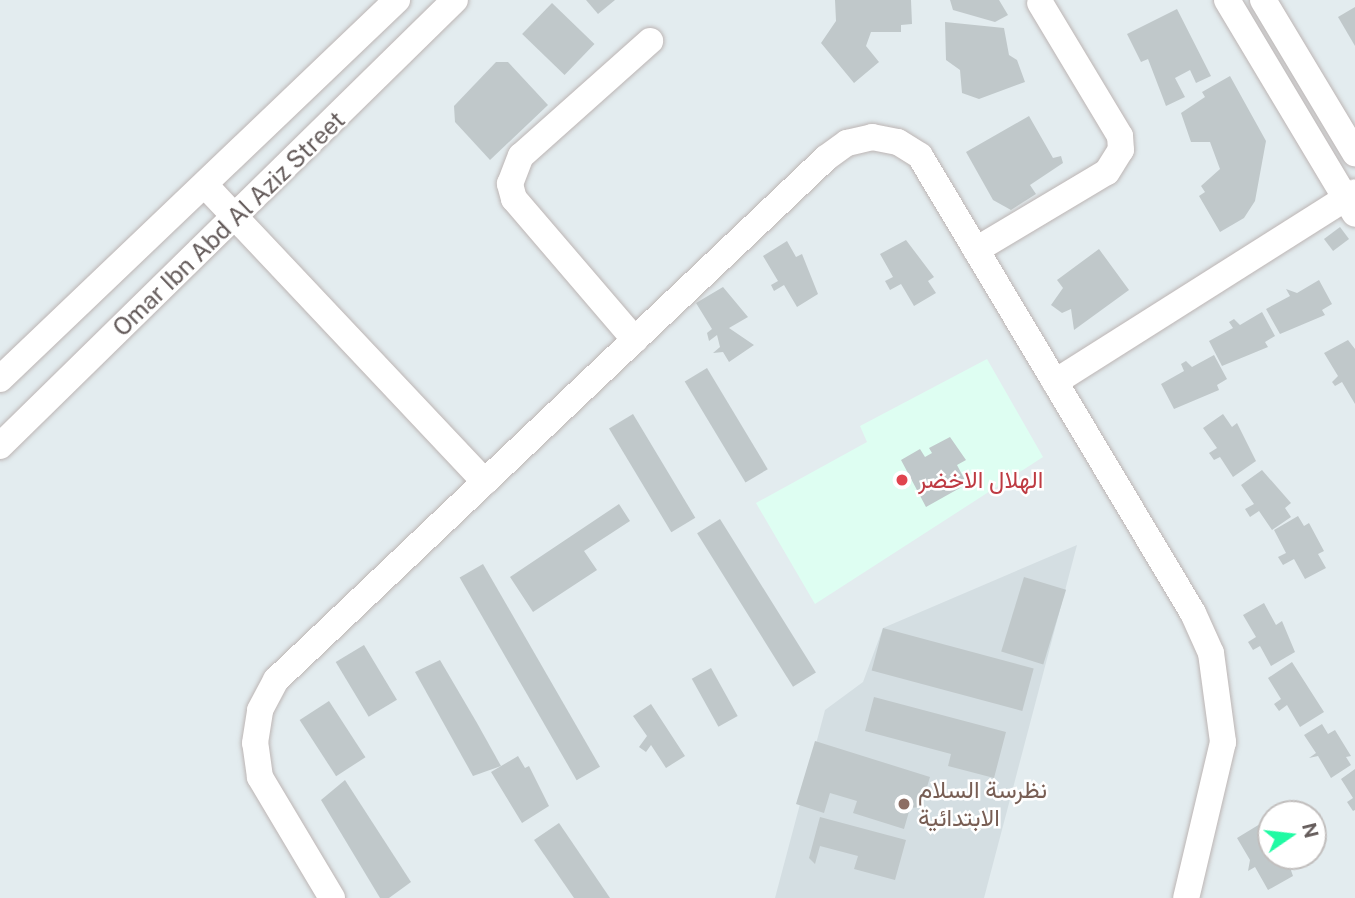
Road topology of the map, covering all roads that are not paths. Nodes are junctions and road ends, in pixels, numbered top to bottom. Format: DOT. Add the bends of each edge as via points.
graph roads {
  1 [pos="397,0"];
  2 [pos="455,0"];
  3 [pos="1227,0"];
  4 [pos="1263,0"];
  5 [pos="1040,4"];
  6 [pos="650,41"];
  7 [pos="1352,141"];
  8 [pos="205,186"];
  9 [pos="1352,201"];
  10 [pos="237,219"];
  11 [pos="976,250"];
  12 [pos="635,340"];
  13 [pos="0,379"];
  14 [pos="1055,382"];
  15 [pos="0,446"];
  16 [pos="485,482"];
  17 [pos="332,898"];
  18 [pos="1186,898"];
  1 -- 8 [label="street, Omar Ibn Abd Al Aziz Street"];
  2 -- 10 [label="street, Omar Ibn Abd Al Aziz Street"];
  3 -- 9 [label="street"];
  4 -- 7 [label="street"];
  5 -- 11 [label="street" via="1120,136 1121,150 1107,172"];
  6 -- 12 [label="street" via="521,156 510,184 514,198"];
  8 -- 10 [label="street"];
  8 -- 13 [label="street, Omar Ibn Abd Al Aziz Street"];
  9 -- 14 [label="street"];
  10 -- 15 [label="street, Omar Ibn Abd Al Aziz Street"];
  10 -- 16 [label="street"];
  11 -- 12 [label="street" via="920,156 885,139 847,142"];
  11 -- 14 [label="street"];
  12 -- 16 [label="street"];
  14 -- 18 [label="street" via="1211,653 1223,742"];
  16 -- 17 [label="street" via="276,680 260,710 255,743 260,777"];
}
